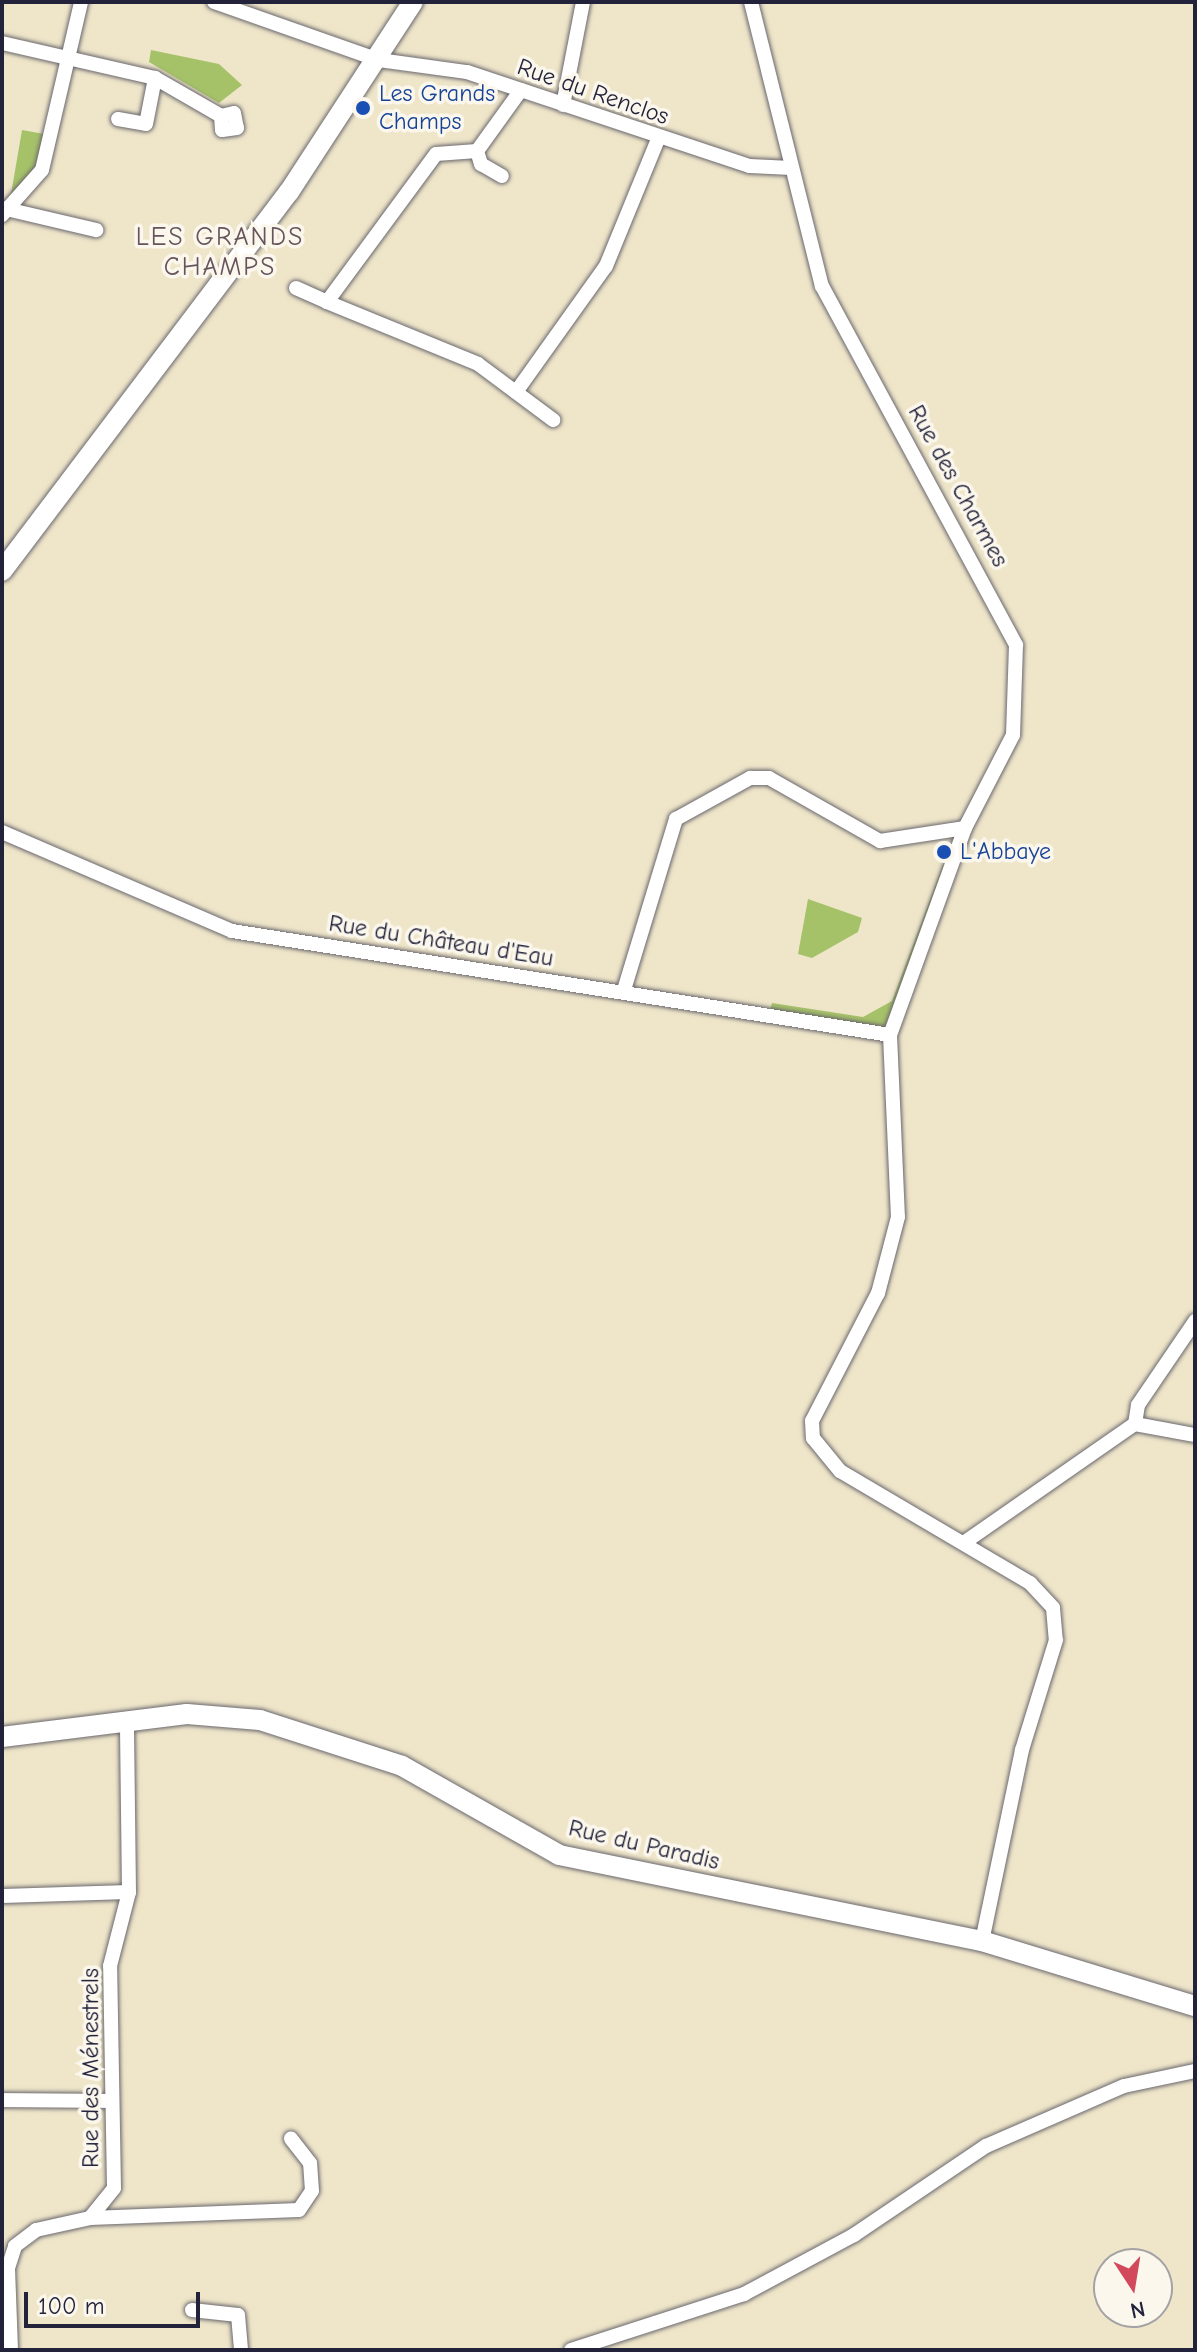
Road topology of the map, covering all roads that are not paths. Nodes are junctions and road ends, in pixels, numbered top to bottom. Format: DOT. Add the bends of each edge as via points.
graph roads {
  1 [pos="81,2"];
  2 [pos="214,2"];
  3 [pos="413,2"];
  4 [pos="583,2"];
  5 [pos="751,2"];
  6 [pos="2,43"];
  7 [pos="69,55"];
  8 [pos="379,60"];
  9 [pos="155,78"];
  10 [pos="521,90"];
  11 [pos="563,105"];
  12 [pos="221,116"];
  13 [pos="118,119"];
  14 [pos="658,139"];
  15 [pos="477,151"];
  16 [pos="791,168"];
  17 [pos="502,176"];
  18 [pos="4,211"];
  19 [pos="96,230"];
  20 [pos="296,288"];
  21 [pos="327,302"];
  22 [pos="516,392"];
  23 [pos="553,420"];
  24 [pos="2,571"];
  25 [pos="965,828"];
  26 [pos="2,832"];
  27 [pos="624,990"];
  28 [pos="890,1035"];
  29 [pos="1195,1321"];
  30 [pos="1135,1424"];
  31 [pos="1195,1435"];
  32 [pos="965,1542"];
  33 [pos="127,1723"];
  34 [pos="2,1737"];
  35 [pos="129,1892"];
  36 [pos="2,1896"];
  37 [pos="982,1941"];
  38 [pos="1195,2006"];
  39 [pos="1195,2071"];
  40 [pos="2,2100"];
  41 [pos="111,2101"];
  42 [pos="291,2139"];
  43 [pos="114,2188"];
  44 [pos="130,2215"];
  45 [pos="90,2218"];
  46 [pos="192,2310"];
  47 [pos="11,2350"];
  48 [pos="241,2350"];
  49 [pos="571,2350"];
  1 -- 7 [label="street"];
  2 -- 8 [label="street, Rue du Renclos"];
  3 -- 8 [label="street"];
  4 -- 11 [label="street"];
  5 -- 16 [label="street, Rue des Charmes" via="776,79"];
  6 -- 7 [label="street"];
  7 -- 9 [label="street"];
  7 -- 18 [label="street" via="42,170"];
  8 -- 10 [label="street, Rue du Renclos" via="467,72"];
  8 -- 24 [label="street"];
  9 -- 12 [label="street"];
  9 -- 13 [label="street" via="146,124"];
  10 -- 11 [label="street, Rue du Renclos"];
  10 -- 15 [label="street"];
  11 -- 14 [label="street, Rue du Renclos"];
  14 -- 16 [label="street, Rue du Renclos" via="769,172"];
  14 -- 22 [label="street" via="606,266"];
  15 -- 17 [label="street" via="481,164"];
  15 -- 21 [label="street" via="436,154"];
  16 -- 25 [label="street, Rue des Charmes" via="822,286 1016,645 1013,735"];
  18 -- 19 [label="street"];
  20 -- 21 [label="street"];
  21 -- 22 [label="street" via="478,364"];
  22 -- 23 [label="street"];
  25 -- 27 [label="street" via="880,841 769,778 750,778 676,819"];
  25 -- 28 [label="street, Rue des Charmes"];
  26 -- 27 [label="street, Rue du Château d'Eau" via="232,931"];
  27 -- 28 [label="street, Rue du Château d'Eau"];
  28 -- 32 [label="street" via="898,1217 878,1293 812,1421 813,1438 840,1471"];
  29 -- 30 [label="street" via="1138,1405"];
  30 -- 31 [label="street"];
  30 -- 32 [label="street"];
  32 -- 37 [label="street" via="1043,1593 1056,1624"];
  33 -- 34 [label="street, Rue du Paradis"];
  33 -- 35 [label="street, Rue des Ménestrels"];
  33 -- 37 [label="street, Rue du Paradis" via="187,1714 260,1720 332,1738 402,1766 559,1855"];
  35 -- 36 [label="street"];
  35 -- 41 [label="street, Rue des Ménestrels" via="110,1966"];
  37 -- 38 [label="street, Rue du Paradis"];
  39 -- 49 [label="street" via="1124,2086 986,2146 819,2257 744,2294"];
  40 -- 41 [label="street"];
  41 -- 43 [label="street, Rue des Ménestrels"];
  42 -- 44 [label="street" via="310,2163 312,2191 299,2210"];
  43 -- 44 [label="street"];
  43 -- 45 [label="street, Rue des Ménestrels"];
  44 -- 45 [label="street"];
  45 -- 47 [label="street" via="36,2230 15,2246 8,2268"];
  46 -- 48 [label="street" via="238,2315"];
}
